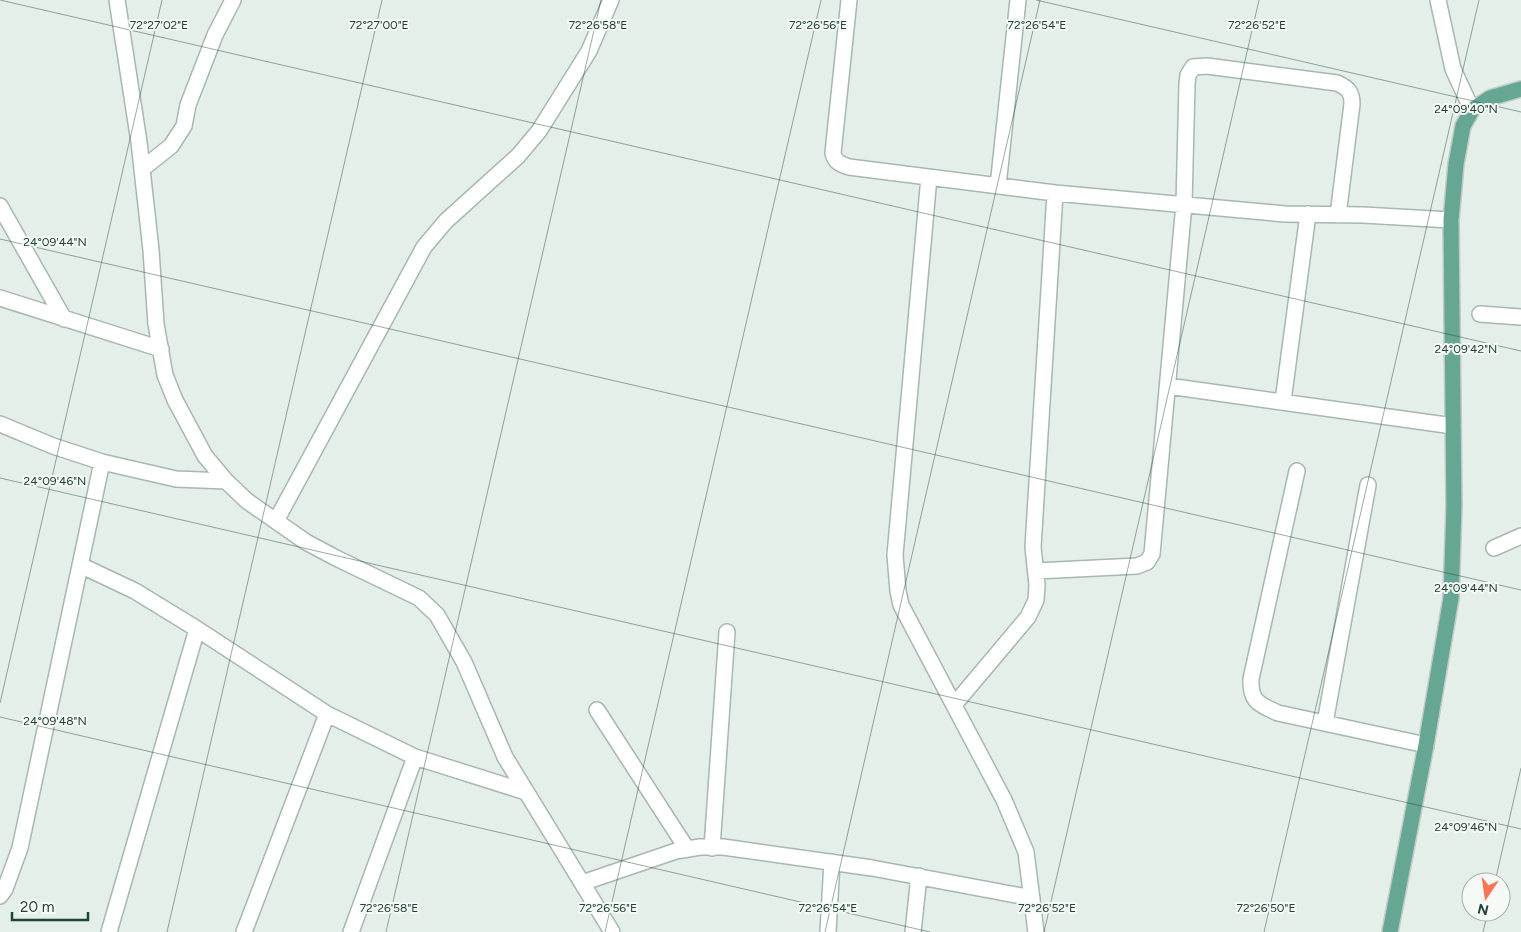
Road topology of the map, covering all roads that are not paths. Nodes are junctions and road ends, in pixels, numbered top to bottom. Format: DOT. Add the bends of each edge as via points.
graph roads {
  1 [pos="117,0"];
  2 [pos="233,0"];
  3 [pos="611,0"];
  4 [pos="849,0"];
  5 [pos="1018,0"];
  6 [pos="1438,0"];
  7 [pos="1521,89"];
  8 [pos="1472,110"];
  9 [pos="142,169"];
  10 [pos="929,177"];
  11 [pos="998,186"];
  12 [pos="1055,193"];
  13 [pos="1184,204"];
  14 [pos="0,206"];
  15 [pos="1308,214"];
  16 [pos="1338,215"];
  17 [pos="1451,220"];
  18 [pos="0,298"];
  19 [pos="1480,314"];
  20 [pos="1521,317"];
  21 [pos="64,319"];
  22 [pos="160,349"];
  23 [pos="1168,386"];
  24 [pos="1283,401"];
  25 [pos="0,424"];
  26 [pos="1453,426"];
  27 [pos="102,462"];
  28 [pos="1297,471"];
  29 [pos="226,481"];
  30 [pos="1368,485"];
  31 [pos="276,521"];
  32 [pos="1521,536"];
  33 [pos="1494,548"];
  34 [pos="80,565"];
  35 [pos="1036,571"];
  36 [pos="197,629"];
  37 [pos="727,632"];
  38 [pos="954,704"];
  39 [pos="597,710"];
  40 [pos="327,714"];
  41 [pos="1325,723"];
  42 [pos="1426,746"];
  43 [pos="415,757"];
  44 [pos="526,792"];
  45 [pos="712,848"];
  46 [pos="687,849"];
  47 [pos="832,862"];
  48 [pos="919,876"];
  49 [pos="582,883"];
  50 [pos="0,896"];
  51 [pos="1032,898"];
  52 [pos="109,932"];
  53 [pos="244,932"];
  54 [pos="351,932"];
  55 [pos="612,932"];
  56 [pos="828,932"];
  57 [pos="913,932"];
  58 [pos="1036,932"];
  59 [pos="1390,932"];
  1 -- 9 [label="street"];
  2 -- 9 [label="street" via="215,35 188,105 184,126 171,146"];
  3 -- 31 [label="street" via="589,51 539,130 518,156 446,221 424,246"];
  4 -- 10 [label="street" via="834,159 849,167"];
  5 -- 11 [label="street"];
  6 -- 8 [label="street" via="1453,69"];
  7 -- 8 [label="main road" via="1490,98"];
  8 -- 17 [label="main road" via="1463,126"];
  9 -- 22 [label="street"];
  10 -- 11 [label="street"];
  10 -- 38 [label="street" via="895,555 901,604"];
  11 -- 12 [label="street"];
  12 -- 13 [label="street"];
  12 -- 35 [label="street" via="1033,547"];
  13 -- 15 [label="street"];
  13 -- 16 [label="street" via="1188,75 1193,67 1207,66 1337,83 1349,90 1352,104"];
  13 -- 23 [label="street"];
  14 -- 21 [label="street"];
  15 -- 16 [label="street"];
  15 -- 24 [label="street"];
  16 -- 17 [label="street"];
  17 -- 26 [label="main road"];
  18 -- 21 [label="street"];
  19 -- 20 [label="street"];
  21 -- 22 [label="street"];
  22 -- 29 [label="street" via="175,400 205,456"];
  23 -- 24 [label="street"];
  23 -- 35 [label="street" via="1154,544 1147,562 1137,566"];
  24 -- 26 [label="street"];
  25 -- 27 [label="street"];
  26 -- 42 [label="main road" via="1451,598"];
  27 -- 29 [label="street" via="176,479"];
  27 -- 34 [label="street"];
  28 -- 41 [label="street" via="1251,688 1252,696 1259,704 1278,713"];
  29 -- 31 [label="street"];
  30 -- 41 [label="street"];
  31 -- 44 [label="street" via="306,542 418,598 438,616 464,662 506,757"];
  32 -- 33 [label="street"];
  34 -- 36 [label="street" via="135,591"];
  34 -- 50 [label="street" via="20,848"];
  35 -- 38 [label="street" via="1036,600 1028,617"];
  36 -- 40 [label="street"];
  36 -- 52 [label="street"];
  37 -- 45 [label="street"];
  38 -- 51 [label="street" via="1004,800 1026,852"];
  39 -- 46 [label="street"];
  40 -- 43 [label="street"];
  40 -- 53 [label="street"];
  41 -- 42 [label="street"];
  42 -- 59 [label="main road"];
  43 -- 44 [label="street"];
  43 -- 54 [label="street"];
  44 -- 49 [label="street"];
  45 -- 46 [label="street"];
  45 -- 47 [label="street"];
  46 -- 49 [label="street"];
  47 -- 48 [label="street"];
  47 -- 56 [label="street"];
  48 -- 51 [label="street"];
  48 -- 57 [label="street"];
  49 -- 55 [label="street"];
  51 -- 58 [label="street"];
}
